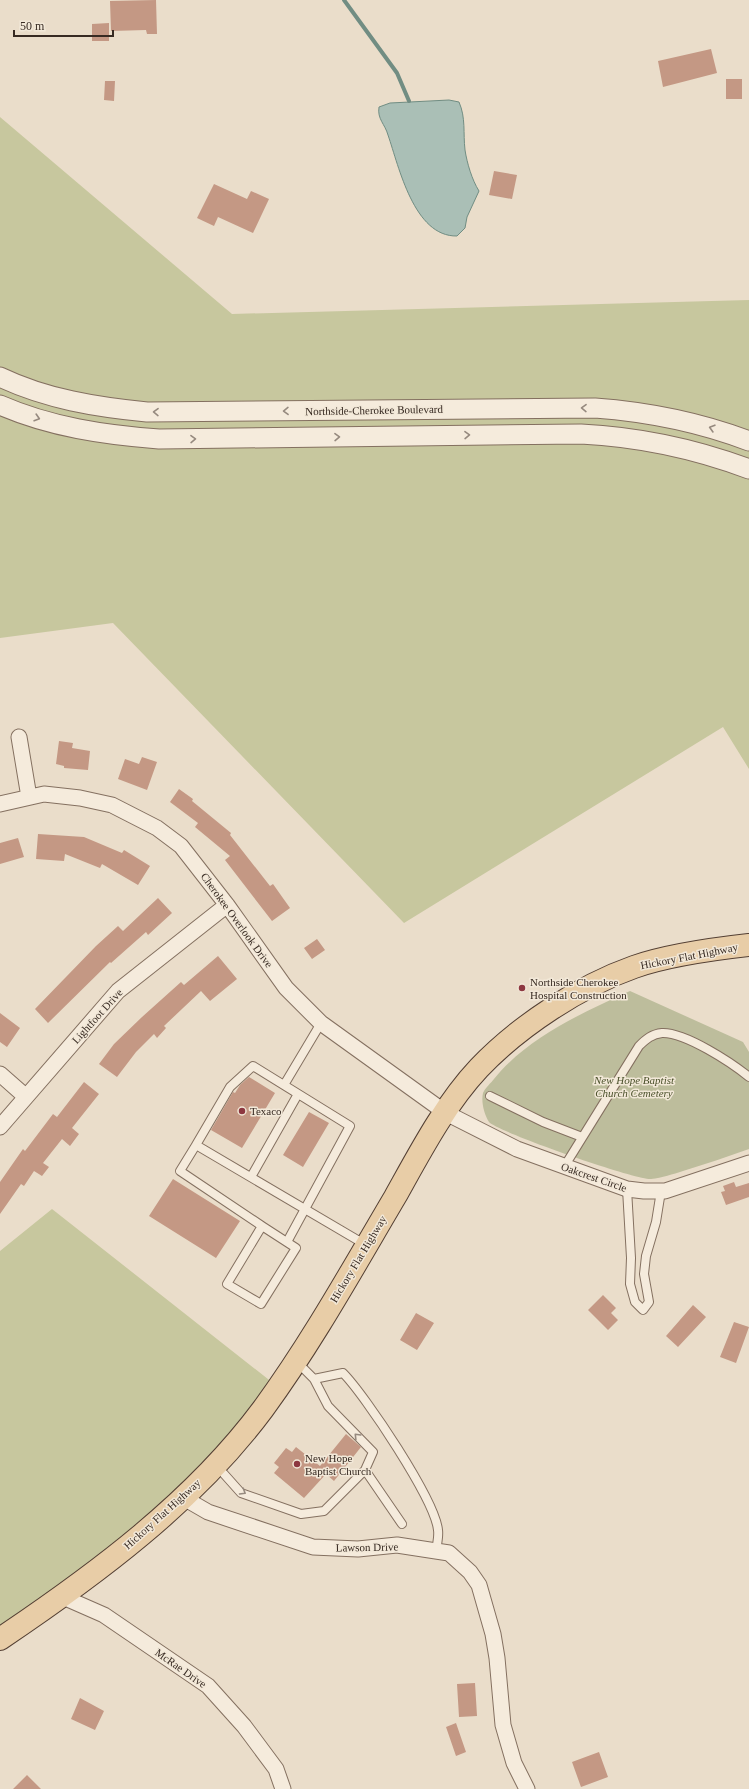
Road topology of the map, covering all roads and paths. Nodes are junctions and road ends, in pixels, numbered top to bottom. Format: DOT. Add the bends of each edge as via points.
graph roads {
  1 [pos="0,377"];
  2 [pos="0,405"];
  3 [pos="749,441"];
  4 [pos="749,469"];
  5 [pos="19,737"];
  6 [pos="29,797"];
  7 [pos="0,804"];
  8 [pos="227,905"];
  9 [pos="749,945"];
  10 [pos="321,1023"];
  11 [pos="0,1074"];
  12 [pos="749,1077"];
  13 [pos="284,1085"];
  14 [pos="298,1094"];
  15 [pos="26,1096"];
  16 [pos="490,1096"];
  17 [pos="446,1113"];
  18 [pos="0,1127"];
  19 [pos="582,1137"];
  20 [pos="196,1145"];
  21 [pos="749,1163"];
  22 [pos="564,1167"];
  23 [pos="250,1177"];
  24 [pos="627,1189"];
  25 [pos="660,1191"];
  26 [pos="306,1210"];
  27 [pos="262,1226"];
  28 [pos="287,1242"];
  29 [pos="366,1246"];
  30 [pos="296,1361"];
  31 [pos="314,1379"];
  32 [pos="215,1465"];
  33 [pos="365,1470"];
  34 [pos="182,1497"];
  35 [pos="402,1524"];
  36 [pos="436,1551"];
  37 [pos="63,1597"];
  38 [pos="0,1639"];
  39 [pos="283,1789"];
  40 [pos="527,1789"];
  3 -- 1 [label="street, Northside-Cherokee Boulevard, one-way" via="716,428 654,414 595,408 147,412 90,405 59,398"];
  2 -- 4 [label="street, one-way" via="39,420 69,427 159,439 581,434 609,436 666,443"];
  5 -- 6 [label="street"];
  6 -- 7 [label="street, Cherokee Overlook Drive"];
  6 -- 8 [label="street, Cherokee Overlook Drive" via="44,794 80,798 112,805 144,821 181,846"];
  8 -- 10 [label="street, Cherokee Overlook Drive" via="286,988"];
  8 -- 15 [label="street, Lightfoot Drive" via="118,992"];
  9 -- 17 [label="main road, Hickory Flat Highway" via="716,949 634,967 577,994 519,1032 503,1046 479,1068"];
  10 -- 13 [label="lane"];
  10 -- 17 [label="street, Cherokee Overlook Drive"];
  11 -- 15 [label="street"];
  12 -- 19 [label="lane" via="709,1050 677,1036 663,1033 649,1036 639,1046"];
  13 -- 14 [label="lane"];
  13 -- 20 [label="lane" via="253,1066 230,1087"];
  14 -- 23 [label="lane"];
  14 -- 26 [label="lane" via="350,1126"];
  15 -- 18 [label="street, Lightfoot Drive"];
  16 -- 19 [label="lane" via="543,1122"];
  17 -- 22 [label="street, Oakcrest Circle" via="517,1149"];
  17 -- 29 [label="main road, Hickory Flat Highway"];
  19 -- 22 [label="lane"];
  20 -- 23 [label="lane"];
  20 -- 27 [label="lane" via="180,1171"];
  21 -- 25 [label="street, Oakcrest Circle"];
  22 -- 24 [label="street, Oakcrest Circle"];
  23 -- 26 [label="lane"];
  24 -- 25 [label="street, Oakcrest Circle"];
  24 -- 25 [label="lane" via="630,1284 634,1302 643,1310 649,1302 644,1274"];
  26 -- 28 [label="lane"];
  26 -- 29 [label="lane"];
  27 -- 28 [label="lane"];
  27 -- 28 [label="lane" via="227,1284 261,1304 296,1248"];
  29 -- 30 [label="main road, Hickory Flat Highway"];
  30 -- 31 [label="lane"];
  30 -- 32 [label="main road, Hickory Flat Highway" via="262,1411"];
  33 -- 31 [label="lane, one-way" via="373,1452 328,1406"];
  31 -- 36 [label="lane" via="343,1373 371,1408 429,1506 438,1529"];
  32 -- 33 [label="lane, one-way" via="241,1493 301,1514 324,1511"];
  32 -- 34 [label="main road, Hickory Flat Highway"];
  33 -- 35 [label="lane"];
  34 -- 36 [label="street, Lawson Drive" via="208,1512 313,1548 358,1549 397,1545"];
  34 -- 37 [label="main road, Hickory Flat Highway" via="110,1562"];
  36 -- 40 [label="street, Lawson Drive" via="449,1553 470,1572 479,1586 493,1634 503,1725 514,1763"];
  37 -- 38 [label="main road, Hickory Flat Highway"];
  37 -- 39 [label="street, McRae Drive" via="104,1615 208,1686 244,1726 276,1769"];
}
